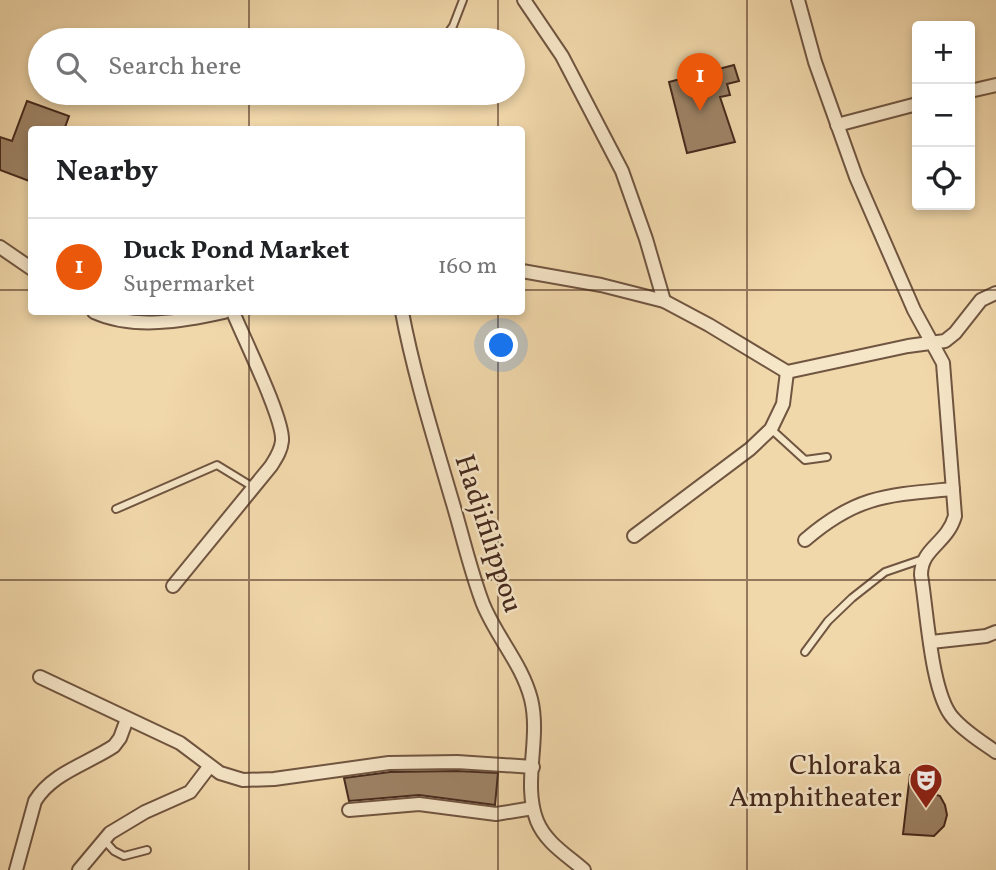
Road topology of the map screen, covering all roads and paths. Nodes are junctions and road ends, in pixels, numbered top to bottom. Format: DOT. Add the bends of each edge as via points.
graph roads {
  1 [pos="463,0"];
  2 [pos="524,0"];
  3 [pos="798,0"];
  4 [pos="452,28"];
  5 [pos="996,85"];
  6 [pos="975,90"];
  7 [pos="912,105"];
  8 [pos="836,125"];
  9 [pos="0,247"];
  10 [pos="28,266"];
  11 [pos="525,272"];
  12 [pos="996,293"];
  13 [pos="664,301"];
  14 [pos="103,315"];
  15 [pos="207,315"];
  16 [pos="234,315"];
  17 [pos="403,315"];
  18 [pos="931,343"];
  19 [pos="787,372"];
  20 [pos="771,429"];
  21 [pos="827,457"];
  22 [pos="254,487"];
  23 [pos="953,489"];
  24 [pos="116,509"];
  25 [pos="634,536"];
  26 [pos="805,540"];
  27 [pos="923,559"];
  28 [pos="173,586"];
  29 [pos="996,632"];
  30 [pos="930,642"];
  31 [pos="805,652"];
  32 [pos="40,677"];
  33 [pos="127,719"];
  34 [pos="996,752"];
  35 [pos="209,767"];
  36 [pos="533,768"];
  37 [pos="533,808"];
  38 [pos="349,810"];
  39 [pos="104,840"];
  40 [pos="147,850"];
  41 [pos="16,870"];
  42 [pos="79,870"];
  43 [pos="584,870"];
  1 -- 4 [label="lane"];
  2 -- 13 [label="street" via="562,56 622,171"];
  3 -- 8 [label="street"];
  5 -- 6 [label="street"];
  7 -- 8 [label="street"];
  8 -- 18 [label="street"];
  9 -- 10 [label="street"];
  11 -- 13 [label="street"];
  12 -- 18 [label="street" via="972,307 949,338"];
  13 -- 19 [label="street"];
  14 -- 15 [label="street" via="142,321"];
  16 -- 22 [label="street" via="282,431 279,453"];
  17 -- 36 [label="street, Hadjifilippou" via="423,404 483,604 519,668 531,700 536,732"];
  18 -- 19 [label="street"];
  18 -- 23 [label="street" via="943,363"];
  19 -- 20 [label="street" via="783,404"];
  20 -- 21 [label="lane" via="805,460"];
  20 -- 25 [label="street"];
  22 -- 24 [label="lane" via="217,465"];
  22 -- 28 [label="street"];
  23 -- 26 [label="street" via="857,505 836,514"];
  23 -- 27 [label="street" via="951,528"];
  27 -- 30 [label="street"];
  27 -- 31 [label="lane" via="885,572 852,598"];
  29 -- 30 [label="street"];
  30 -- 34 [label="street" via="946,709"];
  32 -- 33 [label="street"];
  33 -- 35 [label="street" via="180,743"];
  33 -- 41 [label="street" via="114,746 40,793"];
  35 -- 36 [label="street" via="232,778 258,780 389,763"];
  35 -- 39 [label="street" via="190,792 124,824"];
  36 -- 37 [label="street, Hadjifilippou"];
  37 -- 38 [label="street" via="496,814 419,804"];
  37 -- 43 [label="street, Hadjifilippou" via="550,842"];
  39 -- 40 [label="lane" via="124,856"];
  39 -- 42 [label="street"];
}
